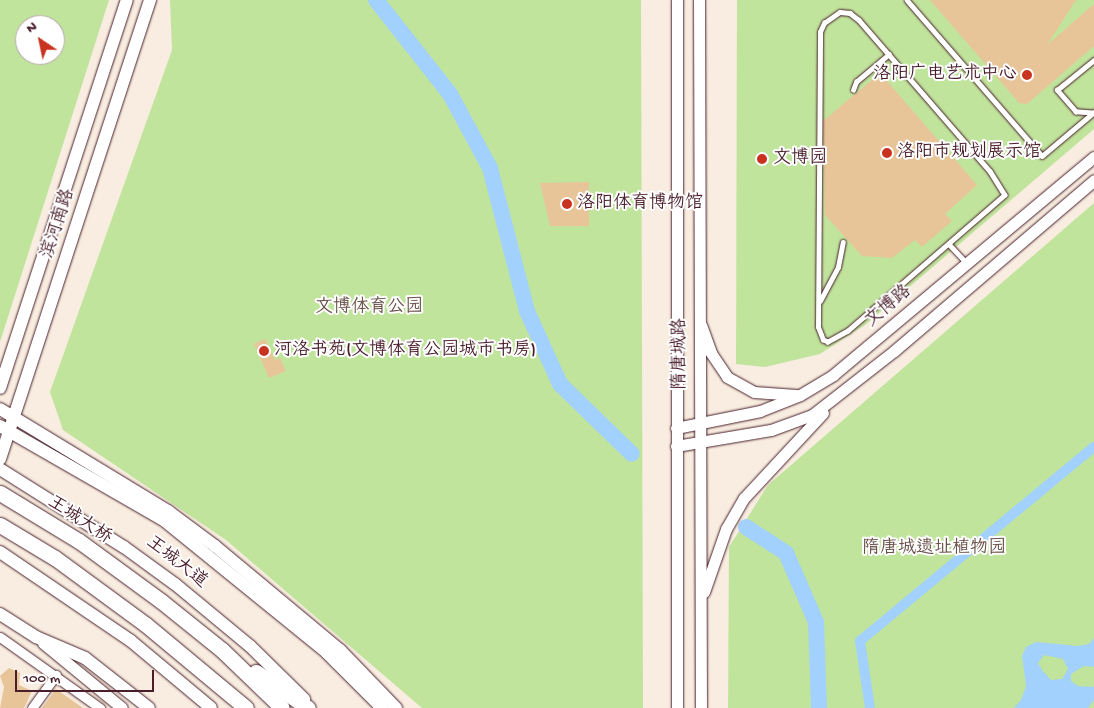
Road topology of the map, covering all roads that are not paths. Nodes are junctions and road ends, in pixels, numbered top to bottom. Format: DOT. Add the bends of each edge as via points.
graph roads {
  1 [pos="127,0"];
  2 [pos="150,0"];
  3 [pos="677,0"];
  4 [pos="699,0"];
  5 [pos="907,0"];
  6 [pos="889,54"];
  7 [pos="1094,60"];
  8 [pos="853,90"];
  9 [pos="1093,112"];
  10 [pos="1094,157"];
  11 [pos="1094,180"];
  12 [pos="843,242"];
  13 [pos="950,245"];
  14 [pos="967,264"];
  15 [pos="818,305"];
  16 [pos="699,318"];
  17 [pos="0,388"];
  18 [pos="846,391"];
  19 [pos="800,395"];
  20 [pos="0,408"];
  21 [pos="14,416"];
  22 [pos="698,426"];
  23 [pos="4,428"];
  24 [pos="676,428"];
  25 [pos="699,444"];
  26 [pos="676,446"];
  27 [pos="0,459"];
  28 [pos="0,469"];
  29 [pos="0,493"];
  30 [pos="0,525"];
  31 [pos="0,552"];
  32 [pos="701,606"];
  33 [pos="0,614"];
  34 [pos="0,637"];
  35 [pos="36,637"];
  36 [pos="222,650"];
  37 [pos="204,671"];
  38 [pos="56,674"];
  39 [pos="391,706"];
  40 [pos="32,708"];
  41 [pos="100,708"];
  42 [pos="122,708"];
  43 [pos="149,708"];
  44 [pos="211,708"];
  45 [pos="234,708"];
  46 [pos="246,708"];
  47 [pos="282,708"];
  48 [pos="308,708"];
  49 [pos="313,708"];
  50 [pos="677,708"];
  51 [pos="701,708"];
  1 -- 17 [label="main road, 滨河南路"];
  2 -- 21 [label="main road, 滨河南路"];
  3 -- 24 [label="main road, 隋唐城路"];
  4 -- 16 [label="main road, 隋唐城路"];
  5 -- 9 [label="lane" via="1042,156"];
  6 -- 8 [label="lane" via="856,82"];
  6 -- 13 [label="lane" via="1003,187 1005,195 1000,202"];
  6 -- 15 [label="lane" via="850,13 840,12 830,17 820,32"];
  7 -- 9 [label="lane" via="1057,90 1076,112"];
  10 -- 14 [label="main road, 文博路"];
  11 -- 18 [label="main road, 文博路"];
  12 -- 15 [label="lane" via="838,267"];
  13 -- 14 [label="lane"];
  13 -- 15 [label="lane" via="836,340 828,342 820,335"];
  14 -- 19 [label="main road, 文博路" via="833,375"];
  16 -- 19 [label="main road" via="711,353 727,376 754,392"];
  16 -- 22 [label="main road, 隋唐城路"];
  18 -- 25 [label="main road, 文博路" via="812,415 771,430"];
  18 -- 32 [label="main road" via="778,458 744,498 711,565"];
  19 -- 22 [label="main road, 文博路" via="760,411"];
  20 -- 21 [label="main road"];
  21 -- 23 [label="main road, 滨河南路"];
  21 -- 39 [label="main road" via="168,511 215,546 340,650"];
  22 -- 24 [label="main road, 文博路"];
  22 -- 25 [label="main road, 隋唐城路"];
  23 -- 27 [label="main road, 滨河南路"];
  23 -- 39 [label="main road" via="165,521"];
  24 -- 26 [label="main road, 隋唐城路"];
  25 -- 26 [label="main road, 文博路"];
  25 -- 32 [label="main road, 隋唐城路"];
  26 -- 50 [label="main road, 隋唐城路"];
  28 -- 49 [label="main road, 王城大道" via="124,547 175,584 250,646"];
  29 -- 36 [label="highway, 王城大桥" via="79,541"];
  30 -- 37 [label="highway" via="55,558"];
  31 -- 44 [label="main road" via="131,641"];
  32 -- 51 [label="main road, 隋唐城路"];
  33 -- 35 [label="main road"];
  34 -- 38 [label="street"];
  35 -- 42 [label="main road"];
  35 -- 43 [label="main road" via="84,658"];
  36 -- 47 [label="highway"];
  36 -- 48 [label="highway"];
  37 -- 45 [label="highway"];
  37 -- 46 [label="highway"];
  38 -- 40 [label="street"];
  38 -- 41 [label="street"];
}
